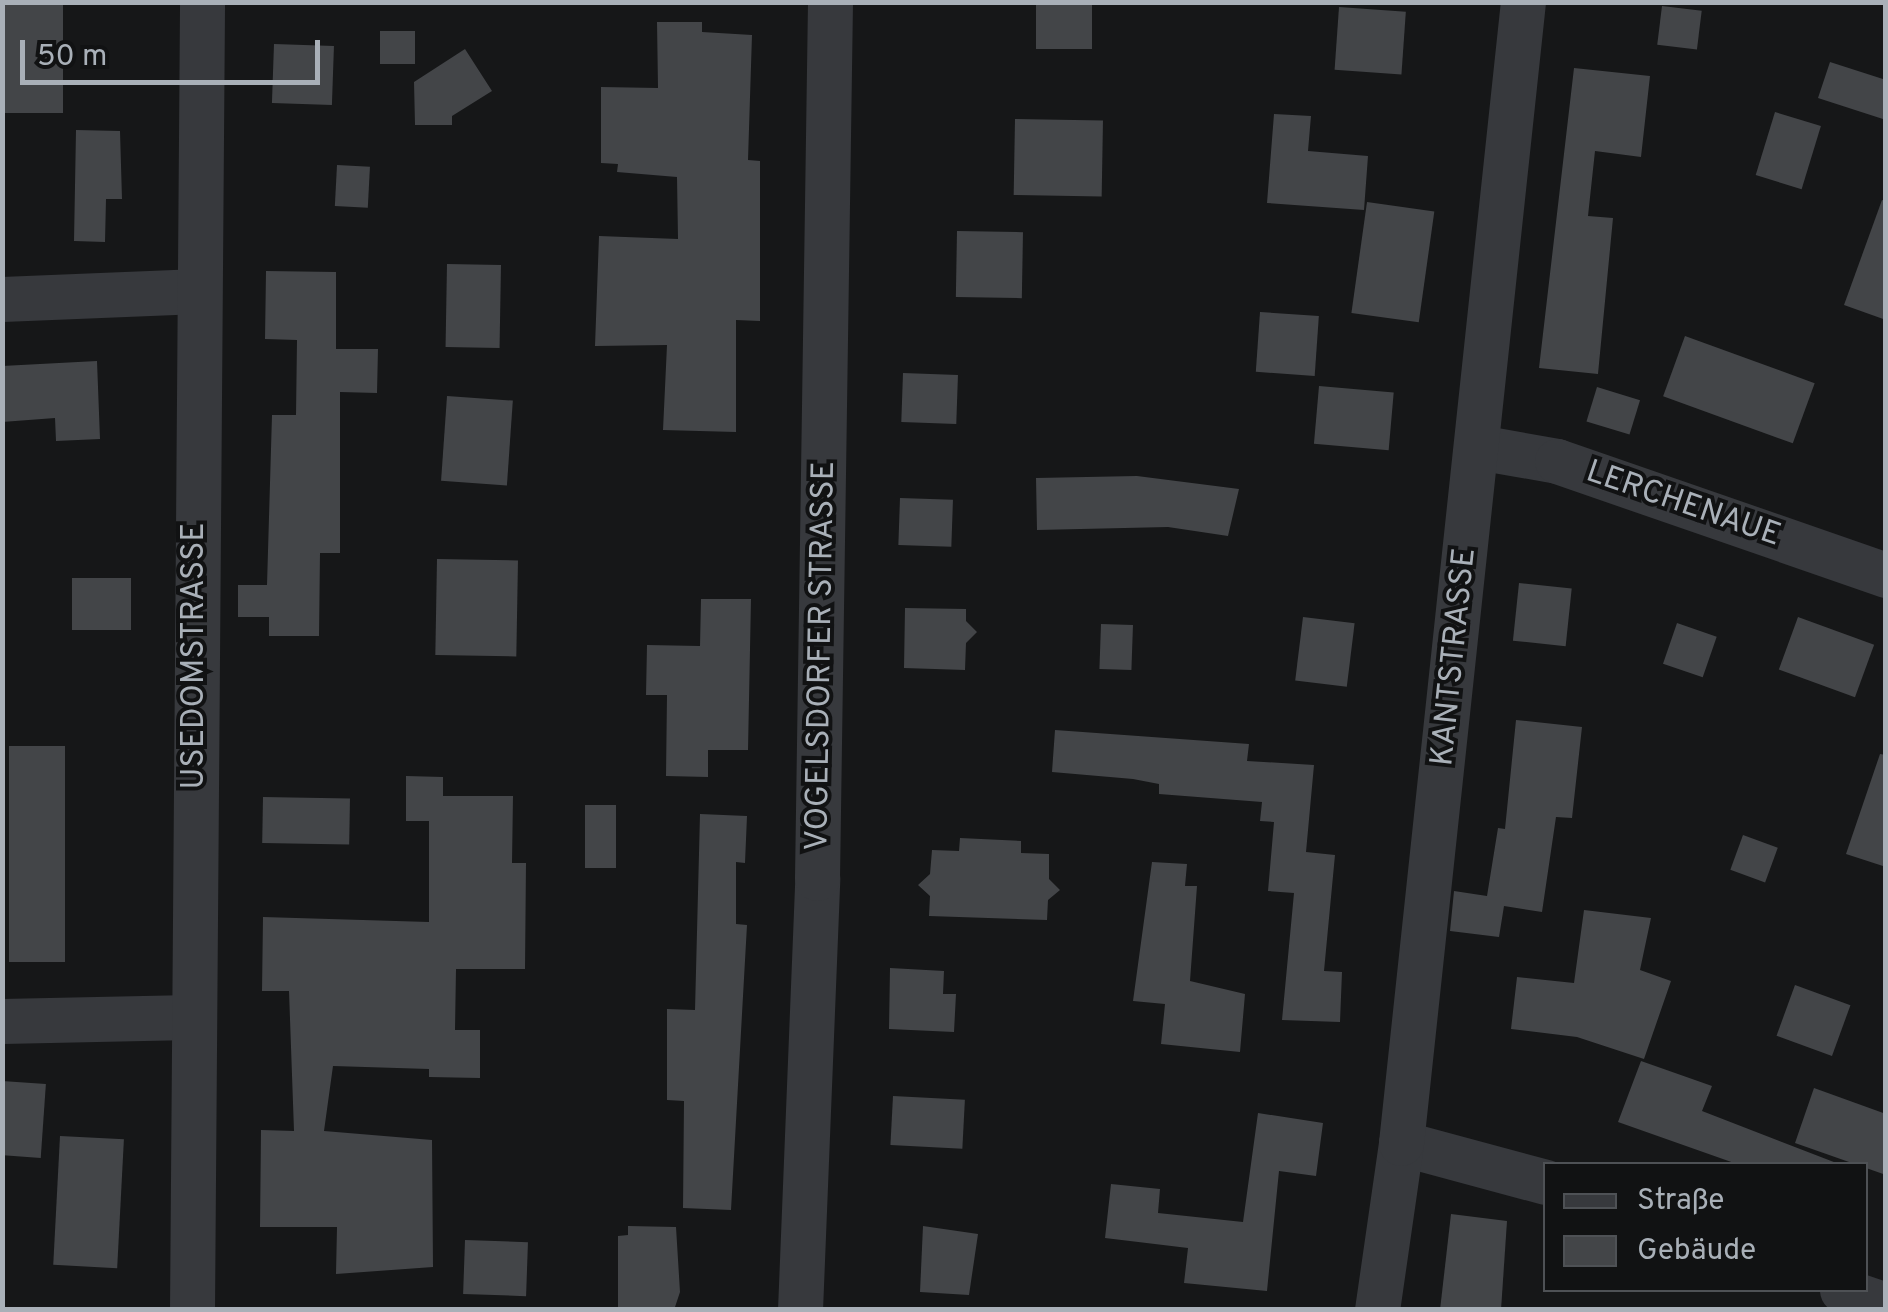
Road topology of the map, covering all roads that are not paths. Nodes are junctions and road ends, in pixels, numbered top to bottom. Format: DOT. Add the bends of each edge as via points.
graph roads {
  1 [pos="202,2"];
  2 [pos="830,2"];
  3 [pos="1522,2"];
  4 [pos="199,291"];
  5 [pos="2,299"];
  6 [pos="1478,446"];
  7 [pos="1886,575"];
  8 [pos="191,1017"];
  9 [pos="2,1021"];
  10 [pos="1401,1143"];
  11 [pos="1543,1181"];
  12 [pos="1848,1292"];
  13 [pos="1886,1305"];
  14 [pos="192,1310"];
  15 [pos="800,1310"];
  16 [pos="1377,1310"];
  1 -- 4 [label="street, USEDOMSTRASSE"];
  2 -- 15 [label="street, VOGELSDORFER STRASSE" via="817,878"];
  3 -- 6 [label="street, KANTSTRASSE"];
  4 -- 5 [label="street"];
  4 -- 8 [label="street, USEDOMSTRASSE"];
  6 -- 7 [label="street, LERCHENAUE" via="1557,460"];
  6 -- 10 [label="street, KANTSTRASSE"];
  8 -- 9 [label="street"];
  8 -- 14 [label="street, USEDOMSTRASSE"];
  10 -- 11 [label="street"];
  10 -- 16 [label="street, KANTSTRASSE"];
  12 -- 13 [label="street"];
}
